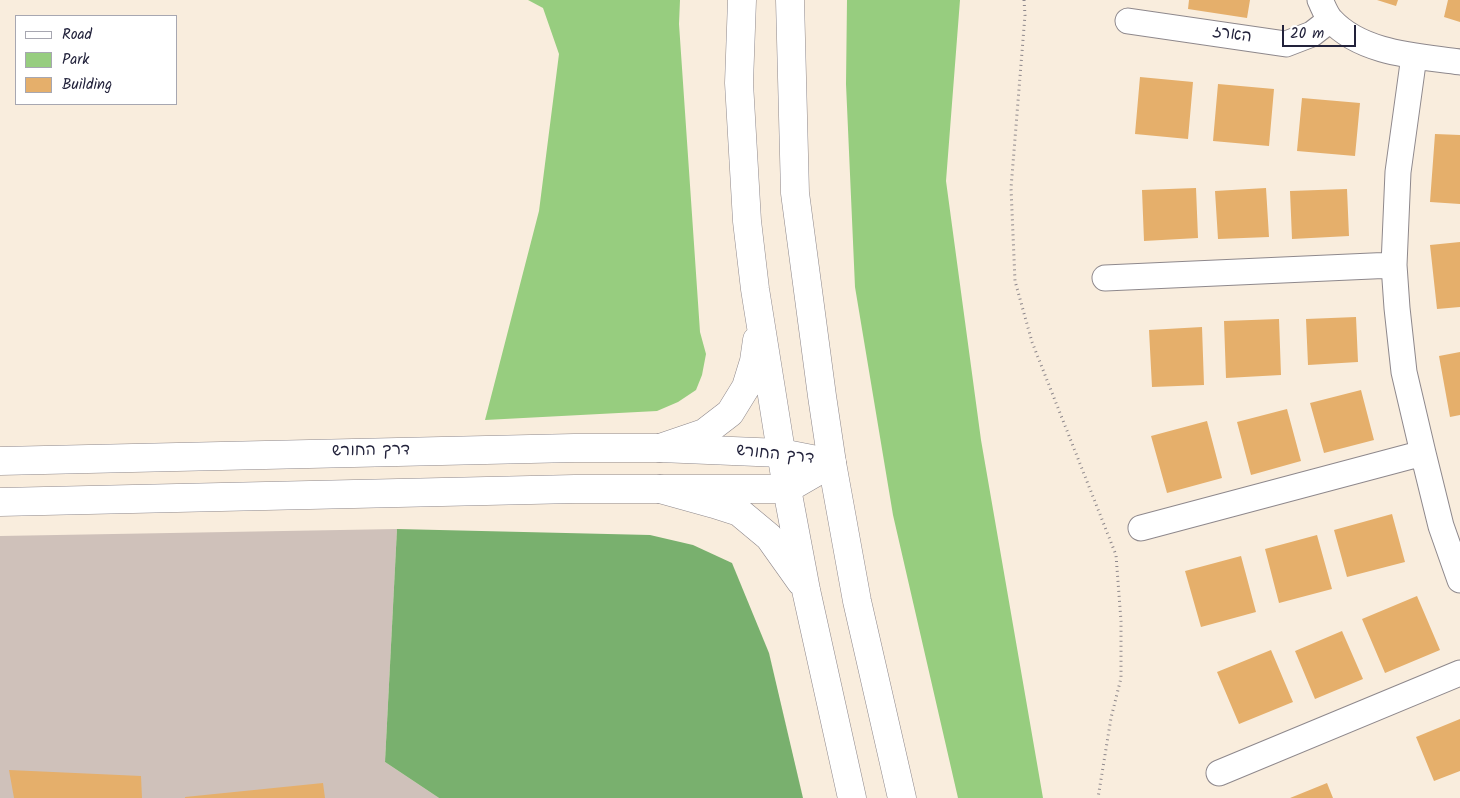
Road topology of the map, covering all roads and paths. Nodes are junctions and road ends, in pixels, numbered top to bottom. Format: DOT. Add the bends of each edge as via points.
graph roads {
  1 [pos="742,0"];
  2 [pos="790,0"];
  3 [pos="1024,0"];
  4 [pos="1325,10"];
  5 [pos="1128,21"];
  6 [pos="1414,56"];
  7 [pos="1460,62"];
  8 [pos="1394,265"];
  9 [pos="1105,278"];
  10 [pos="759,319"];
  11 [pos="660,448"];
  12 [pos="780,453"];
  13 [pos="1423,453"];
  14 [pos="0,461"];
  15 [pos="832,463"];
  16 [pos="660,489"];
  17 [pos="787,490"];
  18 [pos="0,502"];
  19 [pos="1141,528"];
  20 [pos="1458,565"];
  21 [pos="806,590"];
  22 [pos="1460,673"];
  23 [pos="1219,773"];
  24 [pos="852,798"];
  25 [pos="902,798"];
  26 [pos="1098,798"];
  1 -- 10 [label="main road" via="739,83 748,221"];
  2 -- 15 [label="main road" via="795,193"];
  3 -- 26 [label="path" via="1011,188 1015,281 1032,342 1116,555 1122,678"];
  4 -- 5 [label="street, הארז" via="1312,34 1286,44"];
  4 -- 6 [label="street, הארז" via="1358,40"];
  6 -- 7 [label="street, הארז"];
  6 -- 8 [label="street" via="1398,172"];
  8 -- 9 [label="street"];
  8 -- 13 [label="street" via="1404,372"];
  10 -- 11 [label="main road" via="754,361 746,387 730,413 704,433"];
  10 -- 12 [label="main road"];
  11 -- 12 [label="main road, דרך החורש"];
  11 -- 14 [label="main road, דרך החורש"];
  12 -- 15 [label="main road, דרך החורש"];
  12 -- 17 [label="main road"];
  13 -- 19 [label="street"];
  13 -- 20 [label="street" via="1441,526"];
  15 -- 17 [label="main road, דרך החורש"];
  15 -- 25 [label="main road" via="857,601"];
  16 -- 17 [label="main road, דרך החורש"];
  16 -- 18 [label="main road, דרך החורש"];
  16 -- 21 [label="main road" via="739,512 769,537"];
  17 -- 21 [label="main road"];
  21 -- 24 [label="main road"];
  22 -- 23 [label="street"];
}
